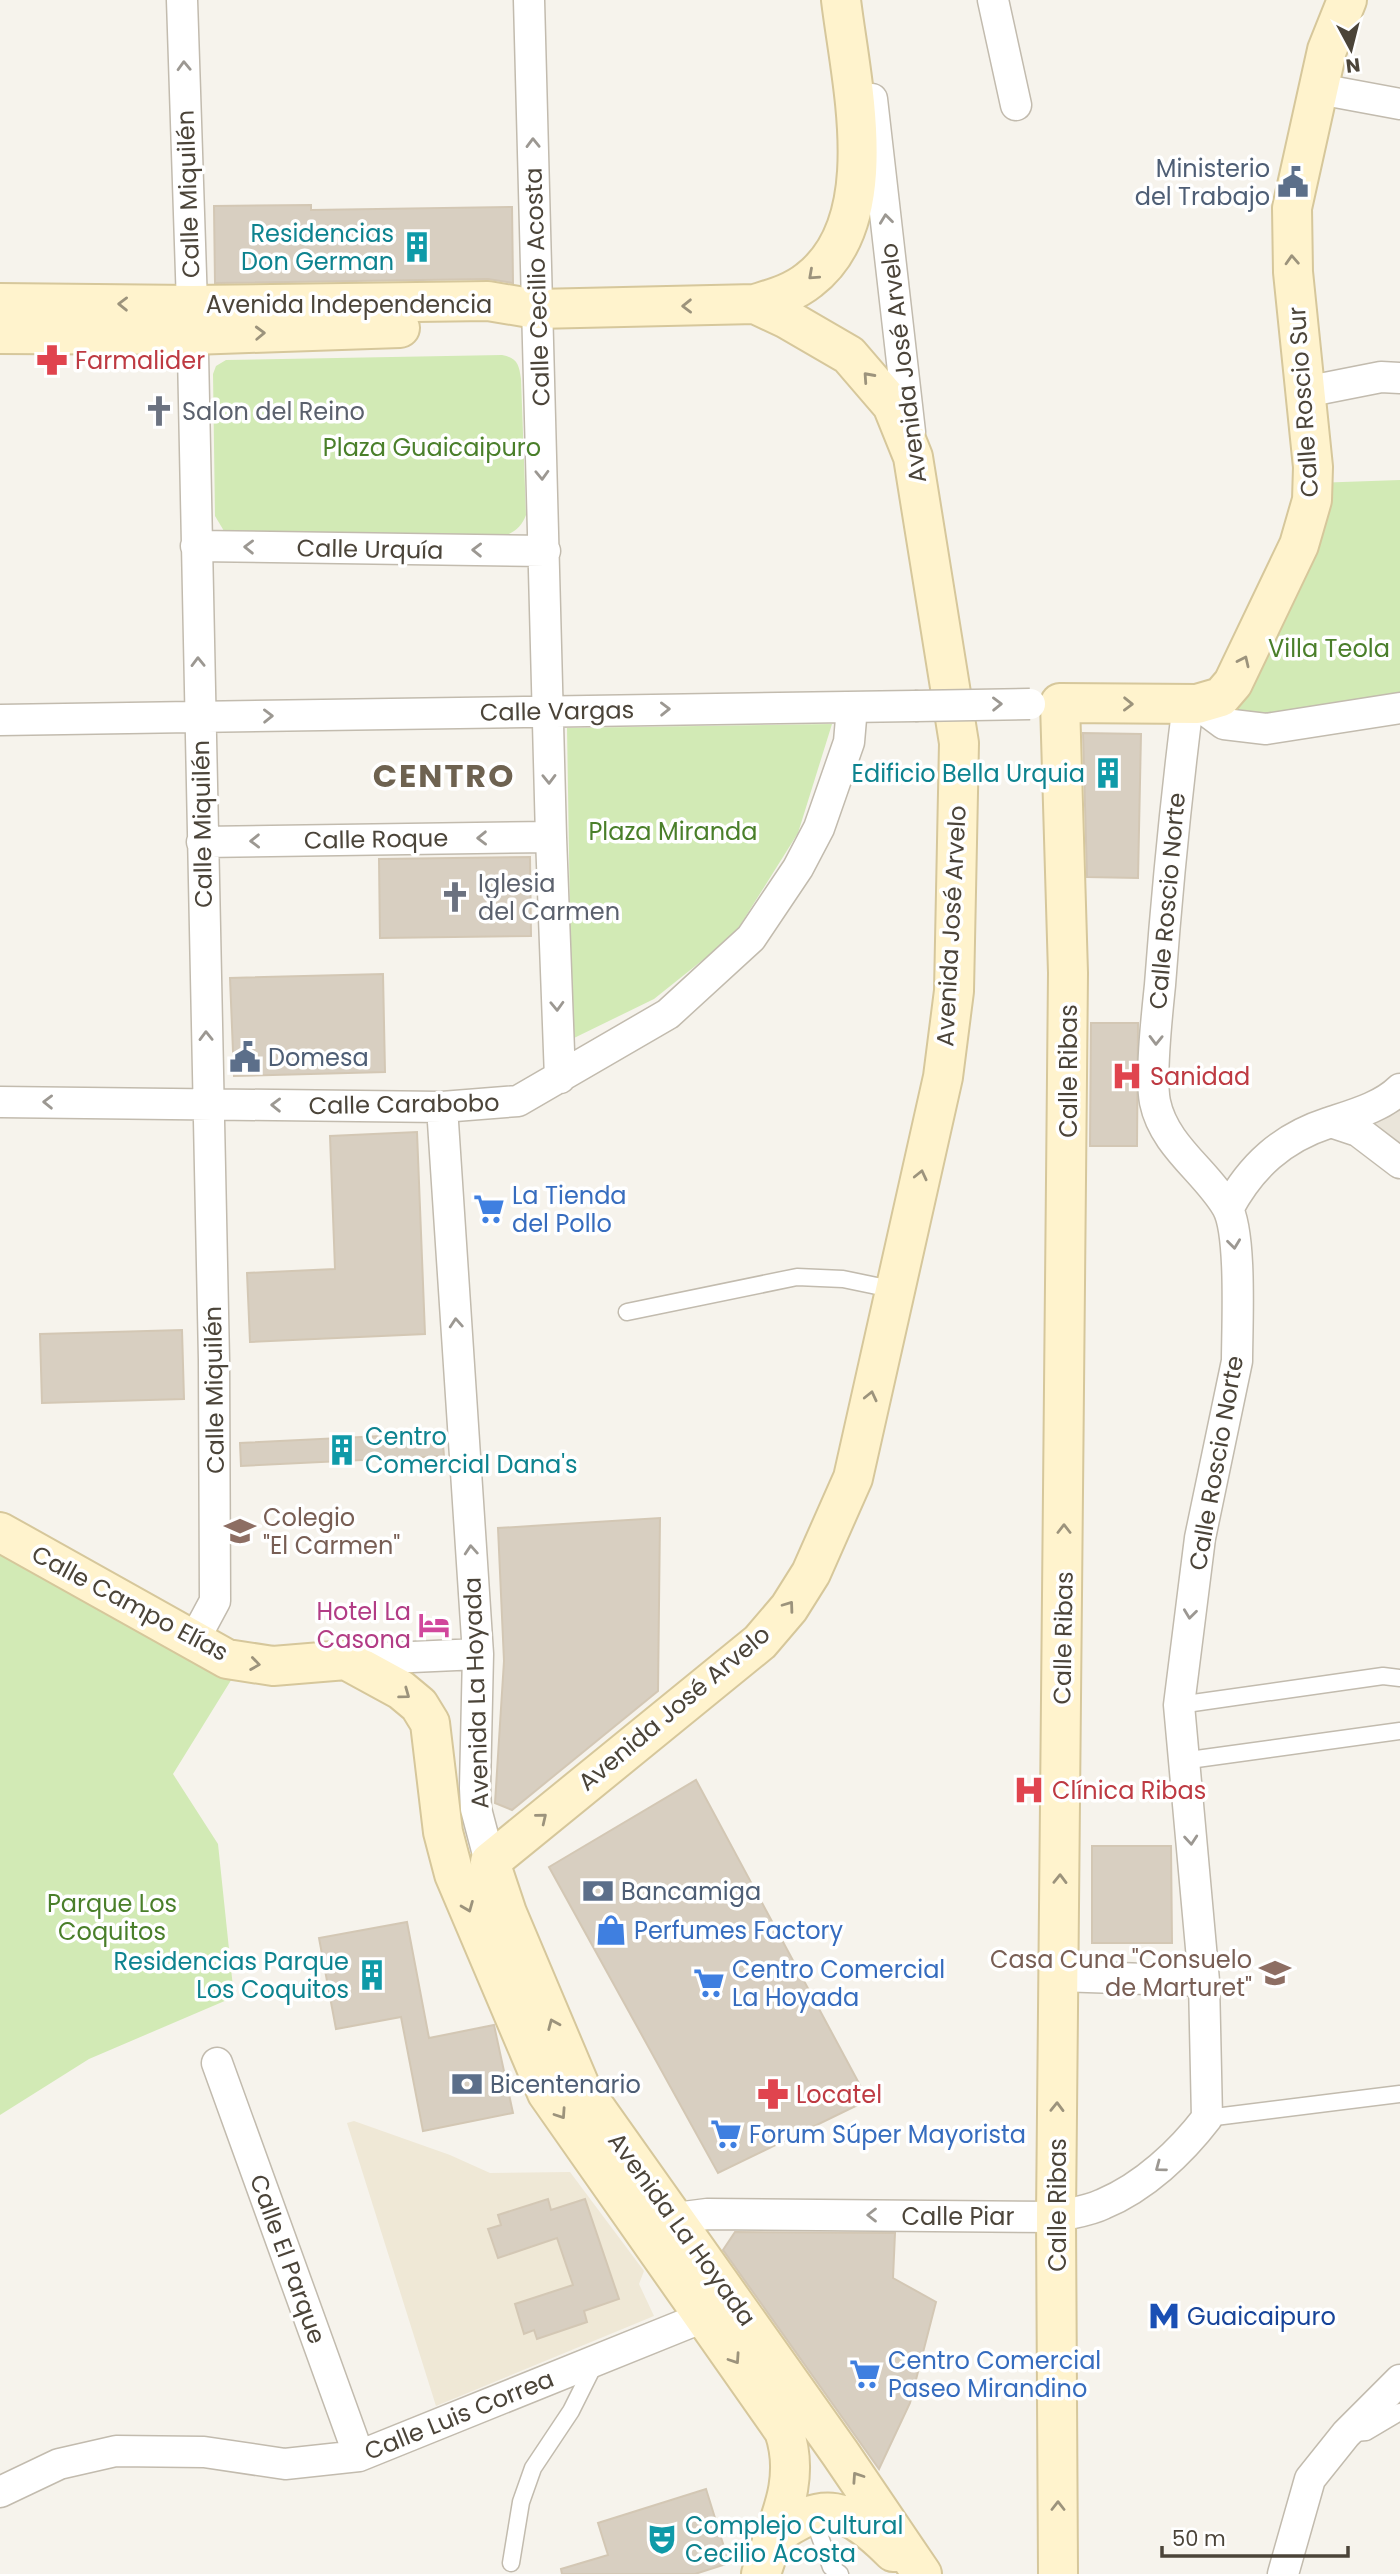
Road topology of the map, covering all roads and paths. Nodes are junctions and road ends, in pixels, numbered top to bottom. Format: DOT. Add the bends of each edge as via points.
graph roads {
  1 [pos="182,0"];
  2 [pos="530,0"];
  3 [pos="841,0"];
  4 [pos="860,0"];
  5 [pos="993,0"];
  6 [pos="1347,0"];
  7 [pos="1318,89"];
  8 [pos="1400,104"];
  9 [pos="1016,105"];
  10 [pos="0,303"];
  11 [pos="755,304"];
  12 [pos="536,309"];
  13 [pos="192,320"];
  14 [pos="0,334"];
  15 [pos="1400,377"];
  16 [pos="1305,392"];
  17 [pos="913,457"];
  18 [pos="196,546"];
  19 [pos="545,551"];
  20 [pos="1045,703"];
  21 [pos="1193,704"];
  22 [pos="852,707"];
  23 [pos="1400,708"];
  24 [pos="548,710"];
  25 [pos="200,718"];
  26 [pos="0,720"];
  27 [pos="551,837"];
  28 [pos="202,842"];
  29 [pos="560,1078"];
  30 [pos="1400,1089"];
  31 [pos="0,1102"];
  32 [pos="208,1104"];
  33 [pos="442,1107"];
  34 [pos="1331,1122"];
  35 [pos="1400,1163"];
  36 [pos="1228,1209"];
  37 [pos="896,1290"];
  38 [pos="627,1312"];
  39 [pos="0,1532"];
  40 [pos="194,1642"];
  41 [pos="478,1654"];
  42 [pos="346,1660"];
  43 [pos="1400,1678"];
  44 [pos="1179,1705"];
  45 [pos="1400,1731"];
  46 [pos="1182,1761"];
  47 [pos="490,1861"];
  48 [pos="1059,1976"];
  49 [pos="1204,1981"];
  50 [pos="217,2063"];
  51 [pos="1400,2094"];
  52 [pos="1207,2118"];
  53 [pos="1056,2217"];
  54 [pos="676,2218"];
  55 [pos="706,2316"];
  56 [pos="596,2360"];
  57 [pos="1400,2381"];
  58 [pos="1400,2412"];
  59 [pos="1346,2434"];
  60 [pos="359,2456"];
  61 [pos="0,2492"];
  62 [pos="811,2513"];
  63 [pos="772,2538"];
  64 [pos="511,2563"];
  65 [pos="761,2574"];
  66 [pos="840,2574"];
  67 [pos="916,2574"];
  68 [pos="922,2574"];
  69 [pos="1058,2574"];
  70 [pos="1283,2574"];
  13 -- 1 [label="street, Calle Miquilén, one-way"];
  12 -- 2 [label="street, Calle Cecilio Acosta, one-way"];
  3 -- 11 [label="street, Avenida José Arvelo, one-way" via="855,121 858,183 854,202 841,239 816,274 794,290"];
  17 -- 4 [label="street, Avenida José Arvelo, one-way"];
  5 -- 9 [label="street"];
  6 -- 7 [label="street, Calle Roscio Sur" via="1327,50"];
  7 -- 8 [label="street"];
  16 -- 7 [label="street, Calle Roscio Sur, one-way" via="1292,260 1294,187"];
  13 -- 10 [label="street, Avenida Independencia, one-way"];
  11 -- 12 [label="street, Avenida Independencia, one-way"];
  17 -- 11 [label="street, one-way" via="892,405 849,355"];
  12 -- 13 [label="street, Avenida Independencia" via="489,325"];
  12 -- 19 [label="street, Calle Cecilio Acosta, one-way"];
  13 -- 14 [label="street, Avenida Independencia"];
  13 -- 18 [label="street, Calle Miquilén"];
  15 -- 16 [label="street"];
  21 -- 16 [label="street, Calle Roscio Sur, one-way" via="1221,697 1233,683 1309,519 1314,483"];
  37 -- 17 [label="street, Avenida José Arvelo, one-way" via="943,1077 954,991 958,743"];
  19 -- 18 [label="street, Calle Urquía, one-way"];
  25 -- 18 [label="street, Calle Miquilén, one-way"];
  19 -- 24 [label="street, Calle Cecilio Acosta"];
  20 -- 21 [label="street, one-way"];
  22 -- 20 [label="street, Calle Vargas, one-way, bridge"];
  48 -- 20 [label="street, Calle Ribas, one-way" via="1068,973"];
  21 -- 23 [label="street" via="1224,724 1266,729"];
  21 -- 36 [label="street, Calle Roscio Norte, one-way" via="1170,855 1156,1025 1155,1102 1182,1153"];
  24 -- 22 [label="street, Calle Vargas, one-way"];
  22 -- 29 [label="street, Calle Carabobo" via="849,743 819,828 751,938 668,1014"];
  25 -- 24 [label="street, Calle Vargas, one-way"];
  24 -- 27 [label="street, Calle Cecilio Acosta, one-way"];
  25 -- 26 [label="street, Calle Vargas"];
  25 -- 28 [label="street, Calle Miquilén"];
  27 -- 28 [label="street, Calle Roque, one-way"];
  27 -- 29 [label="street, Calle Cecilio Acosta, one-way"];
  32 -- 28 [label="street, Calle Miquilén, one-way"];
  29 -- 33 [label="street, Calle Carabobo" via="518,1101"];
  30 -- 34 [label="street" via="1394,1096"];
  32 -- 31 [label="street, Calle Carabobo, one-way"];
  33 -- 32 [label="street, Calle Carabobo, one-way"];
  32 -- 40 [label="street, Calle Miquilén" via="215,1601"];
  41 -- 33 [label="street, Avenida La Hoyada, one-way"];
  34 -- 35 [label="street" via="1366,1136"];
  34 -- 36 [label="street" via="1302,1132 1262,1159 1242,1182"];
  36 -- 44 [label="street, Calle Roscio Norte, one-way" via="1235,1246 1237,1361 1200,1538"];
  37 -- 38 [label="lane" via="844,1279 797,1277"];
  47 -- 37 [label="street, Avenida José Arvelo, one-way" via="760,1642 789,1608 811,1573 853,1478"];
  39 -- 40 [label="street, Calle Campo Elías"];
  40 -- 42 [label="street, Calle Campo Elías, one-way" via="227,1659 249,1664"];
  41 -- 42 [label="street"];
  41 -- 47 [label="street, Avenida La Hoyada" via="476,1809"];
  42 -- 55 [label="street, Avenida La Hoyada, one-way" via="401,1690 419,1705 430,1723 443,1832 454,1874 547,2093"];
  43 -- 44 [label="lane" via="1383,1676"];
  44 -- 46 [label="street, Calle Roscio Norte"];
  45 -- 46 [label="lane"];
  46 -- 49 [label="street, Calle Roscio Norte, one-way"];
  54 -- 47 [label="street, Avenida La Hoyada, one-way" via="580,2086 507,1913"];
  48 -- 49 [label="street"];
  53 -- 48 [label="street, Calle Ribas, one-way"];
  49 -- 52 [label="street, Calle Roscio Norte"];
  50 -- 60 [label="street, Calle El Parque"];
  51 -- 52 [label="lane"];
  52 -- 53 [label="street, Calle Piar, one-way" via="1179,2151 1127,2190 1103,2204"];
  53 -- 54 [label="street, Calle Piar, one-way" via="706,2214"];
  69 -- 53 [label="street, Calle Ribas, one-way"];
  68 -- 54 [label="street, Avenida La Hoyada, one-way"];
  55 -- 56 [label="street, Calle Luis Correa"];
  55 -- 63 [label="street, Avenida La Hoyada, one-way" via="785,2431 791,2486"];
  56 -- 60 [label="street, Calle Luis Correa"];
  56 -- 64 [label="lane" via="571,2412 533,2468 520,2502"];
  57 -- 59 [label="street"];
  58 -- 59 [label="lane" via="1366,2432"];
  59 -- 70 [label="street" via="1310,2479"];
  60 -- 61 [label="street, Calle Luis Correa" via="285,2464 204,2452 116,2451 60,2463"];
  62 -- 63 [label="street"];
  62 -- 66 [label="lane" via="831,2567"];
  62 -- 67 [label="street" via="835,2513 863,2525"];
  63 -- 65 [label="street, Avenida La Hoyada"];
}
